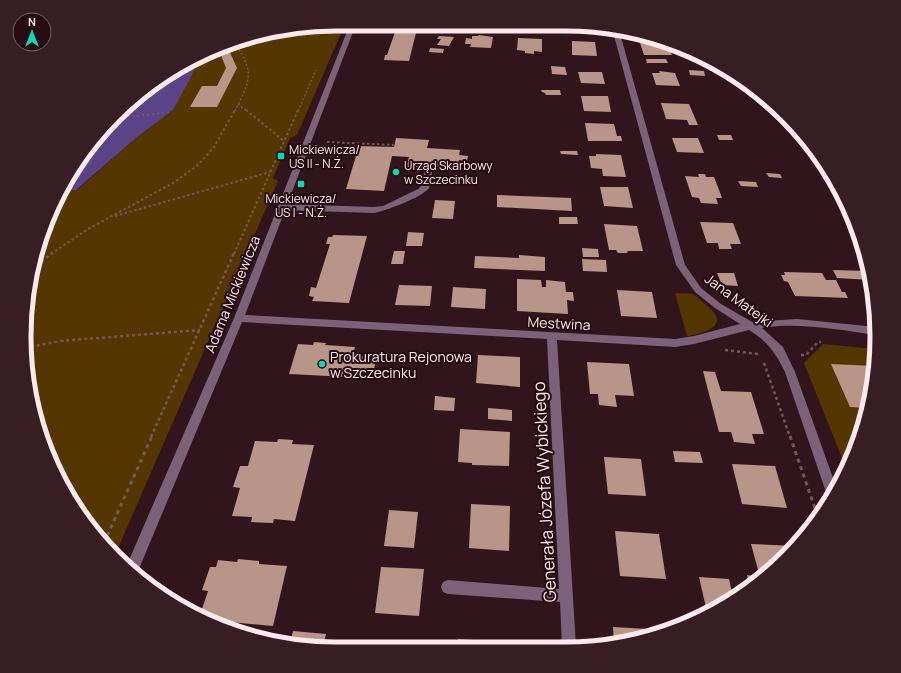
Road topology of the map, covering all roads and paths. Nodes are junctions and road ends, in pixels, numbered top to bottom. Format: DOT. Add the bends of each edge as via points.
graph roads {
  1 [pos="350,31"];
  2 [pos="618,36"];
  3 [pos="238,47"];
  4 [pos="317,69"];
  5 [pos="238,104"];
  6 [pos="171,112"];
  7 [pos="123,118"];
  8 [pos="284,141"];
  9 [pos="327,142"];
  10 [pos="395,145"];
  11 [pos="271,172"];
  12 [pos="428,172"];
  13 [pos="282,207"];
  14 [pos="109,217"];
  15 [pos="40,263"];
  16 [pos="239,318"];
  17 [pos="750,326"];
  18 [pos="870,329"];
  19 [pos="200,330"];
  20 [pos="552,336"];
  21 [pos="825,341"];
  22 [pos="32,347"];
  23 [pos="781,354"];
  24 [pos="830,487"];
  25 [pos="816,510"];
  26 [pos="107,537"];
  27 [pos="134,565"];
  28 [pos="448,587"];
  29 [pos="566,596"];
  30 [pos="569,642"];
  1 -- 13 [label="street, Adama Mickiewicza"];
  2 -- 17 [label="street, Jana Matejki" via="681,265 698,290"];
  3 -- 5 [label="path" via="246,62 248,73"];
  4 -- 8 [label="path"];
  5 -- 8 [label="path"];
  5 -- 14 [label="path" via="214,147 200,163 147,198"];
  6 -- 7 [label="path"];
  8 -- 11 [label="path"];
  9 -- 10 [label="path"];
  11 -- 14 [label="path"];
  11 -- 19 [label="path"];
  12 -- 13 [label="street" via="425,187 421,191 385,208 364,211"];
  13 -- 16 [label="street, Adama Mickiewicza"];
  14 -- 15 [label="path"];
  16 -- 20 [label="street, Mestwina"];
  16 -- 27 [label="street, Adama Mickiewicza"];
  17 -- 18 [label="street, Mestwina" via="806,324"];
  17 -- 20 [label="street, Mestwina" via="704,339 675,343"];
  17 -- 23 [label="street, Jana Matejki" via="772,342"];
  19 -- 22 [label="path" via="60,341"];
  19 -- 26 [label="path"];
  20 -- 29 [label="street, Generała Józefa Wybickiego"];
  21 -- 23 [label="path" via="818,342 806,355"];
  23 -- 24 [label="street, Jana Matejki" via="790,372"];
  23 -- 25 [label="path" via="757,354 767,369"];
  28 -- 29 [label="street"];
  29 -- 30 [label="street, Generała Józefa Wybickiego"];
}
